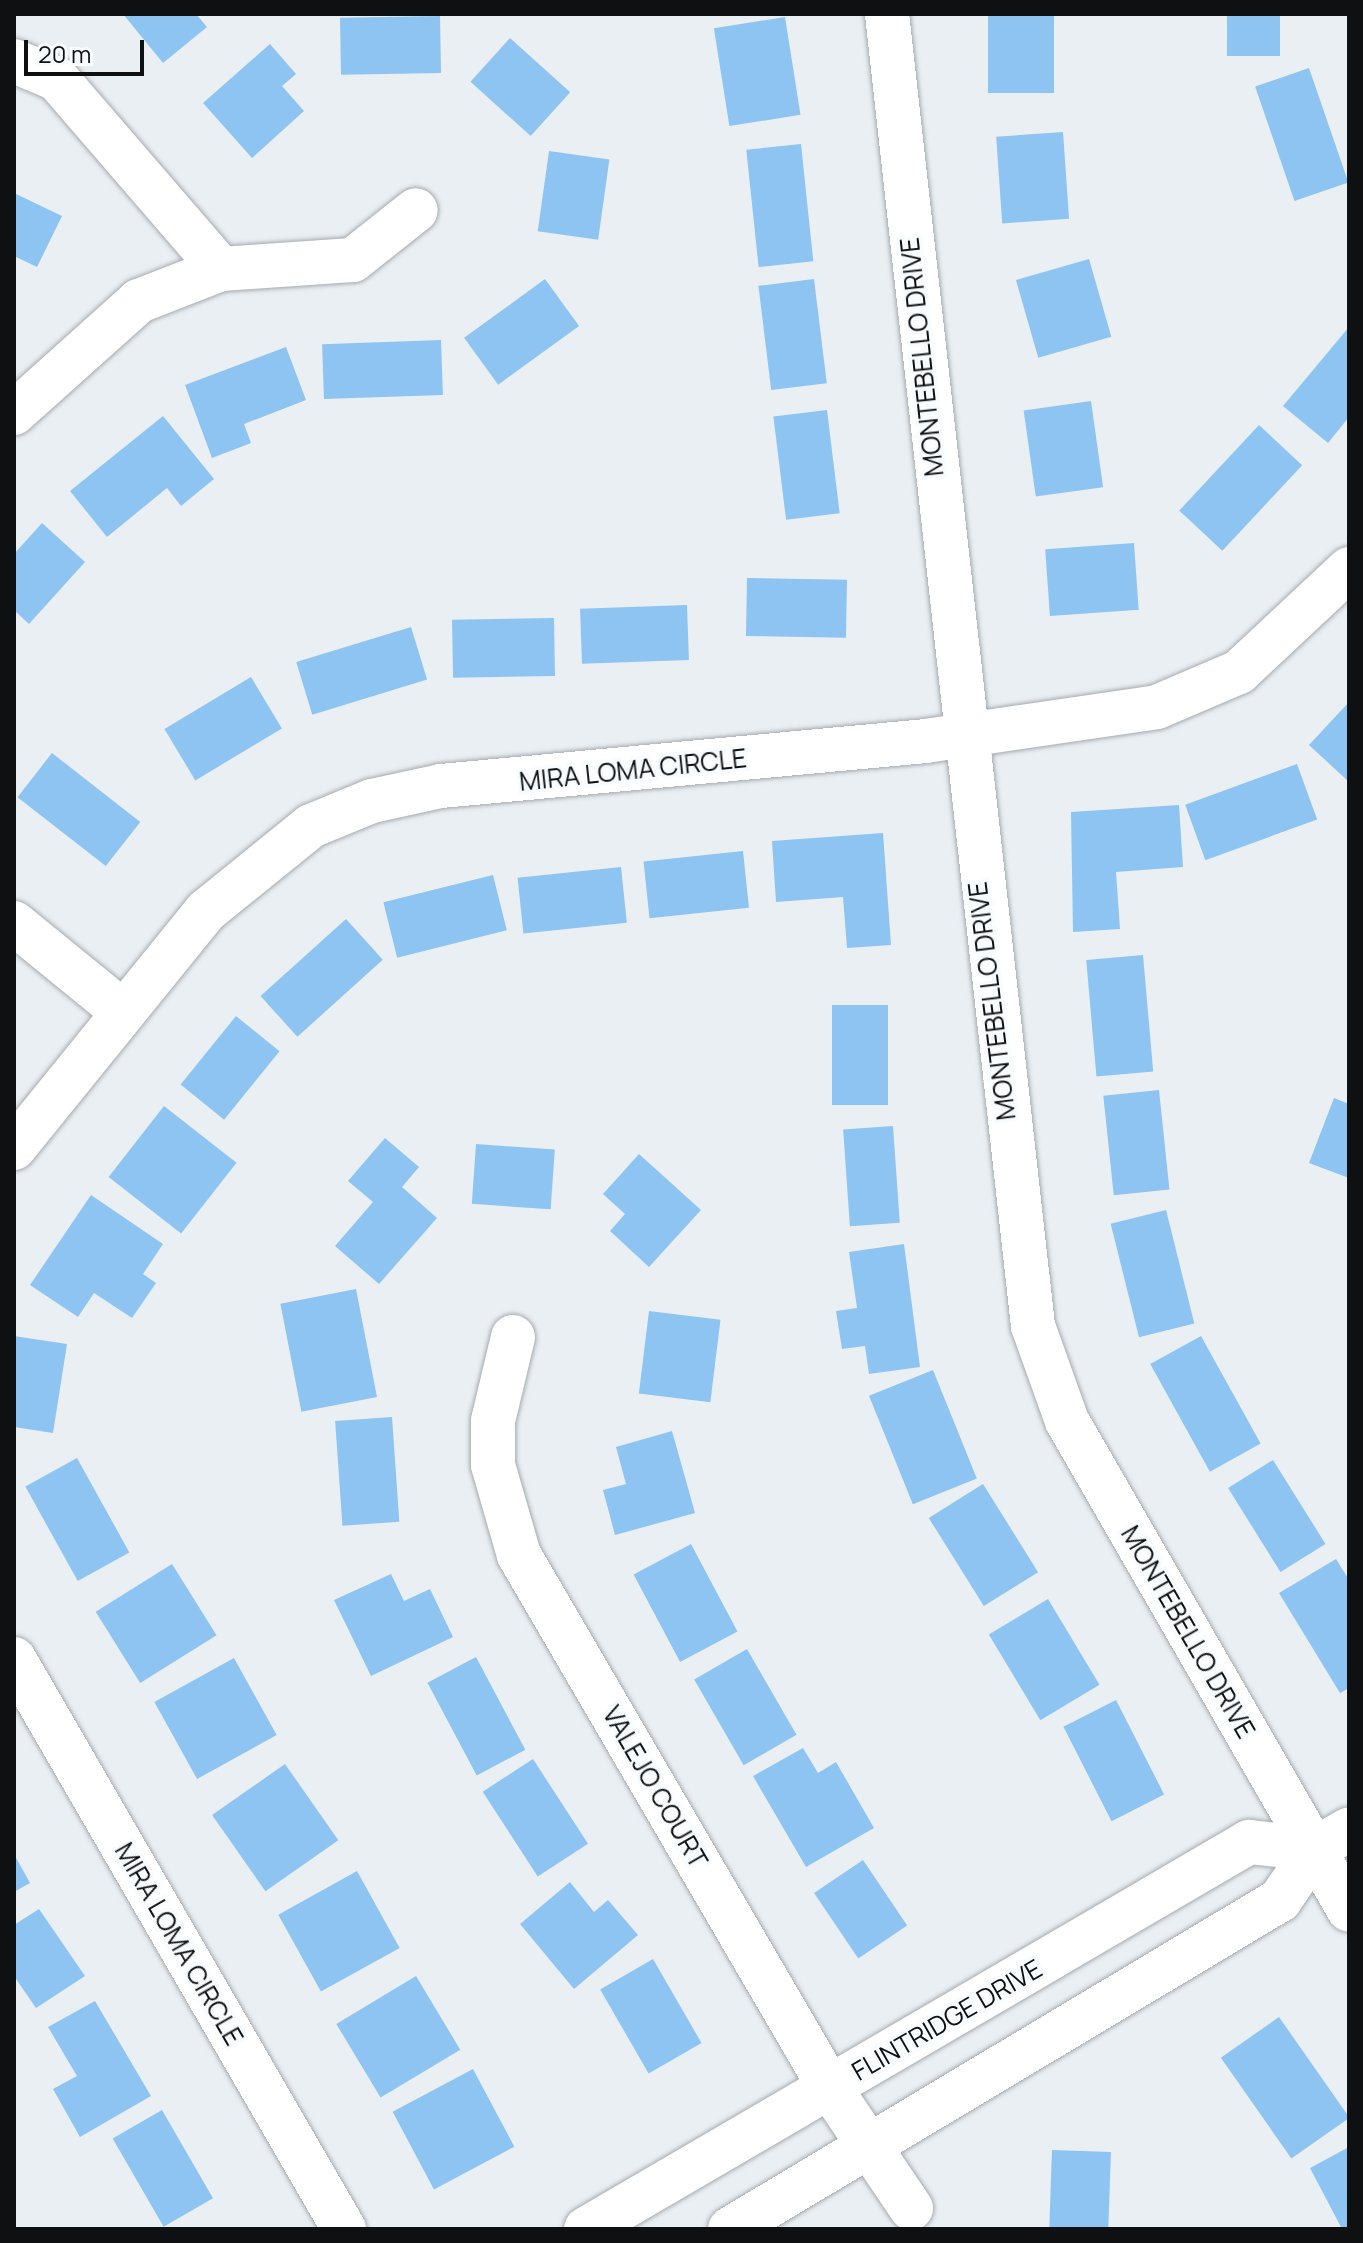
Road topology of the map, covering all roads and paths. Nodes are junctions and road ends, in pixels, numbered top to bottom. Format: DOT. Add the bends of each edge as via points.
graph roads {
  1 [pos="887,14"];
  2 [pos="14,61"];
  3 [pos="416,210"];
  4 [pos="221,269"];
  5 [pos="14,413"];
  6 [pos="1349,569"];
  7 [pos="962,737"];
  8 [pos="14,923"];
  9 [pos="122,1011"];
  10 [pos="14,1148"];
  11 [pos="513,1337"];
  12 [pos="14,1659"];
  13 [pos="1332,1839"];
  14 [pos="1349,1910"];
  15 [pos="830,2088"];
  16 [pos="868,2147"];
  17 [pos="911,2208"];
  18 [pos="344,2229"];
  19 [pos="586,2229"];
  20 [pos="730,2229"];
  1 -- 7 [label="street, MONTEBELLO DRIVE"];
  2 -- 4 [label="street" via="57,79"];
  3 -- 4 [label="street" via="353,260"];
  4 -- 5 [label="street" via="139,301"];
  6 -- 7 [label="street, MIRA LOMA CIRCLE" via="1281,638 1201,693 1098,721"];
  7 -- 9 [label="street, MIRA LOMA CIRCLE" via="441,786 372,801 311,826 262,860 206,911"];
  7 -- 13 [label="street, MONTEBELLO DRIVE" via="1023,1269 1045,1369 1067,1421"];
  8 -- 9 [label="street"];
  9 -- 10 [label="street, MIRA LOMA CIRCLE"];
  11 -- 15 [label="street, VALEJO COURT" via="493,1421 493,1465 519,1555"];
  12 -- 18 [label="street, MIRA LOMA CIRCLE"];
  13 -- 14 [label="street, MONTEBELLO DRIVE"];
  13 -- 15 [label="street, FLINTRIDGE DRIVE" via="1249,1842"];
  13 -- 16 [label="street" via="1280,1900"];
  15 -- 16 [label="street, VALEJO COURT"];
  15 -- 19 [label="street, FLINTRIDGE DRIVE"];
  16 -- 17 [label="street, VALEJO COURT"];
  16 -- 20 [label="street"];
}
